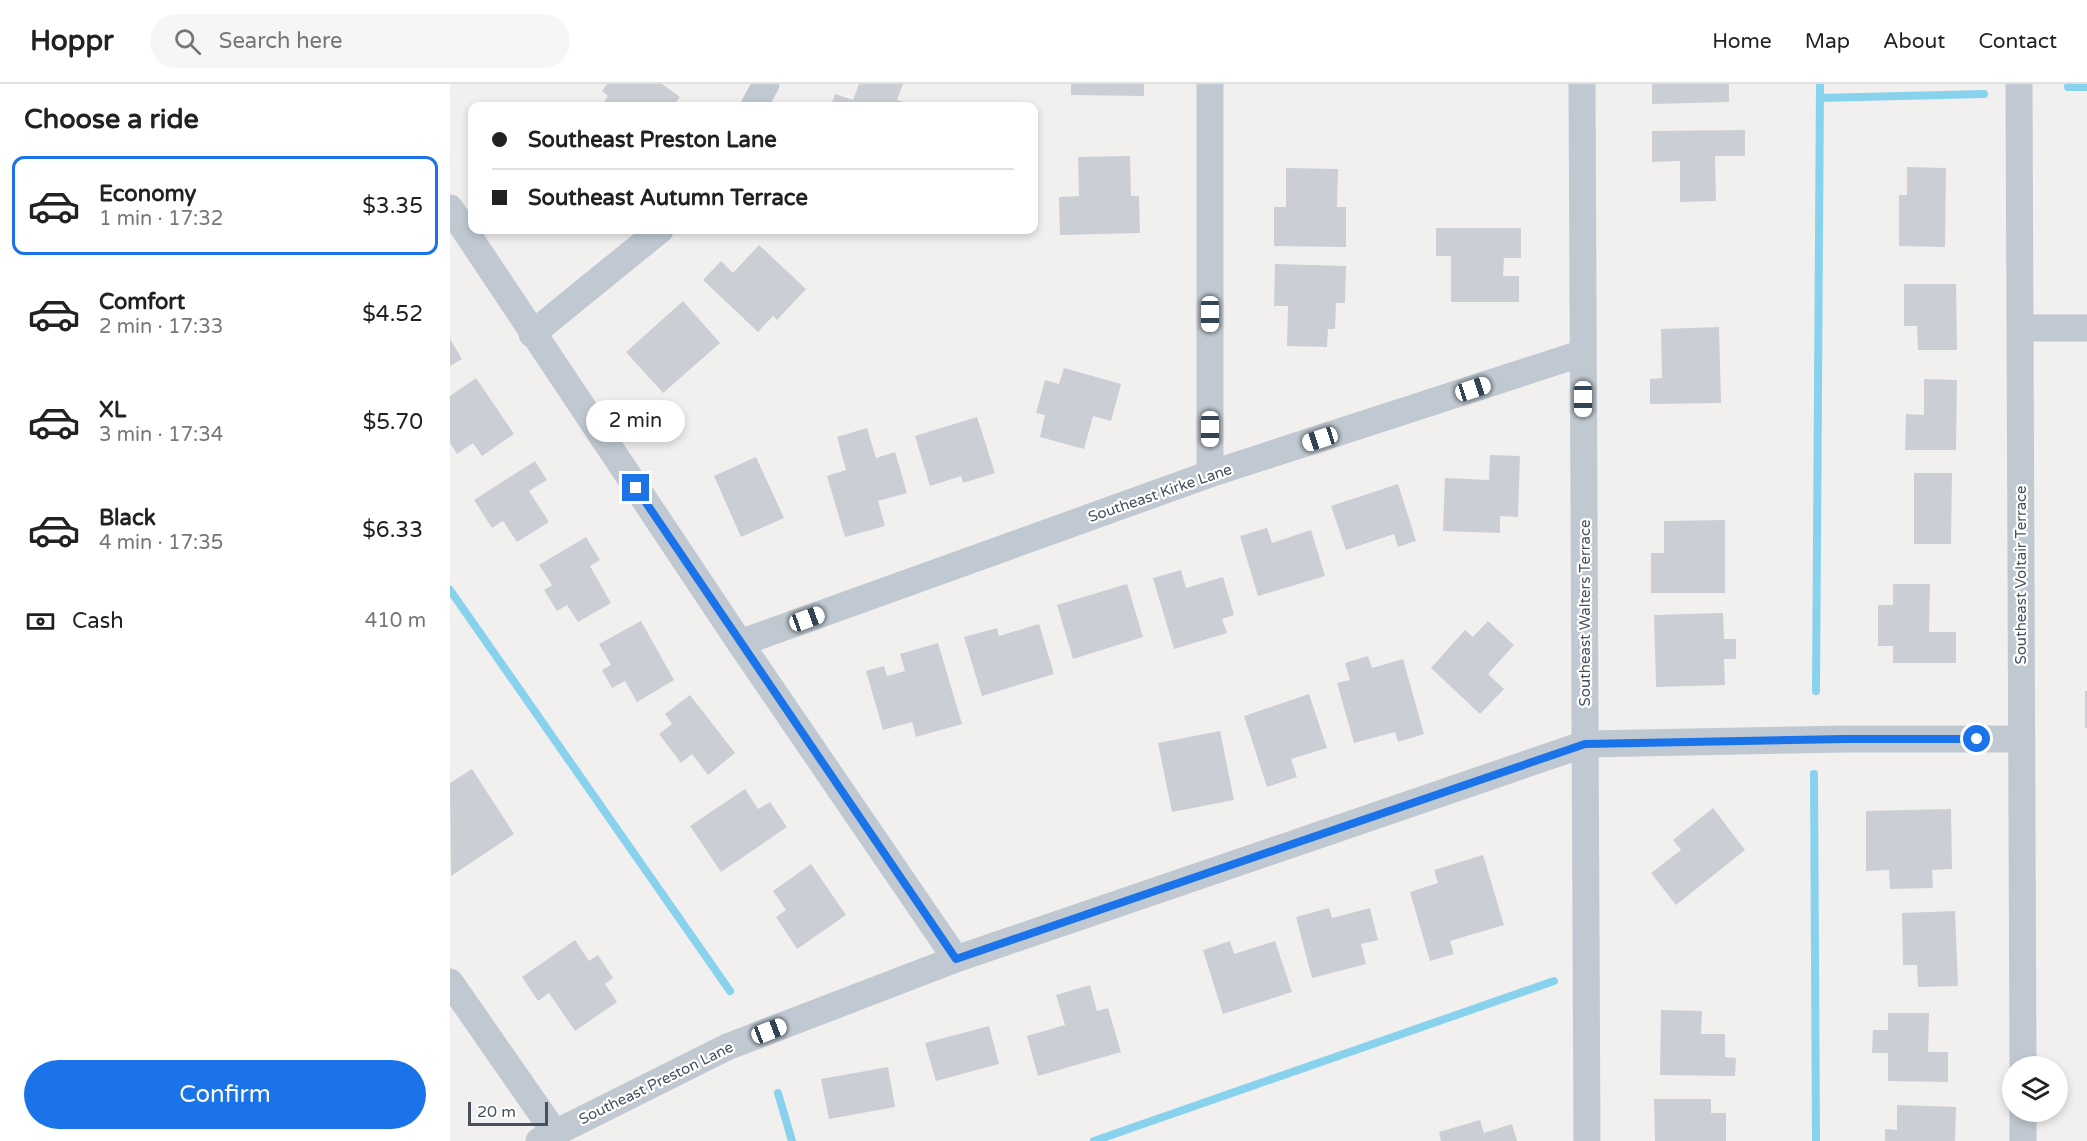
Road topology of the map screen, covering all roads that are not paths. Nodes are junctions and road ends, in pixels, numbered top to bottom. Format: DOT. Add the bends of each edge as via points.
graph roads {
  1 [pos="766,84"];
  2 [pos="1210,84"];
  3 [pos="1582,84"];
  4 [pos="2019,84"];
  5 [pos="756,102"];
  6 [pos="450,208"];
  7 [pos="655,234"];
  8 [pos="2021,328"];
  9 [pos="2087,328"];
  10 [pos="532,333"];
  11 [pos="1583,353"];
  12 [pos="1210,474"];
  13 [pos="740,643"];
  14 [pos="2022,739"];
  15 [pos="1585,744"];
  16 [pos="956,959"];
  17 [pos="450,982"];
  18 [pos="2023,1056"];
  19 [pos="2023,1122"];
  20 [pos="547,1137"];
  21 [pos="1587,1141"];
  22 [pos="2023,1141"];
  1 -- 5 [label="street"];
  2 -- 12 [label="street"];
  3 -- 11 [label="street, Southeast Walters Terrace"];
  4 -- 8 [label="street, Southeast Voltair Terrace"];
  6 -- 10 [label="street"];
  7 -- 10 [label="street"];
  8 -- 9 [label="street"];
  8 -- 14 [label="street, Southeast Voltair Terrace"];
  10 -- 13 [label="street"];
  11 -- 12 [label="street, Southeast Kirke Lane"];
  11 -- 15 [label="street, Southeast Walters Terrace"];
  12 -- 13 [label="street, Southeast Kirke Lane"];
  13 -- 16 [label="street"];
  14 -- 15 [label="street, Southeast Preston Lane"];
  14 -- 18 [label="street, Southeast Voltair Terrace"];
  15 -- 16 [label="street, Southeast Preston Lane"];
  15 -- 21 [label="street, Southeast Walters Terrace"];
  16 -- 20 [label="street, Southeast Preston Lane" via="727,1047"];
  17 -- 20 [label="street"];
  19 -- 22 [label="street"];
}
